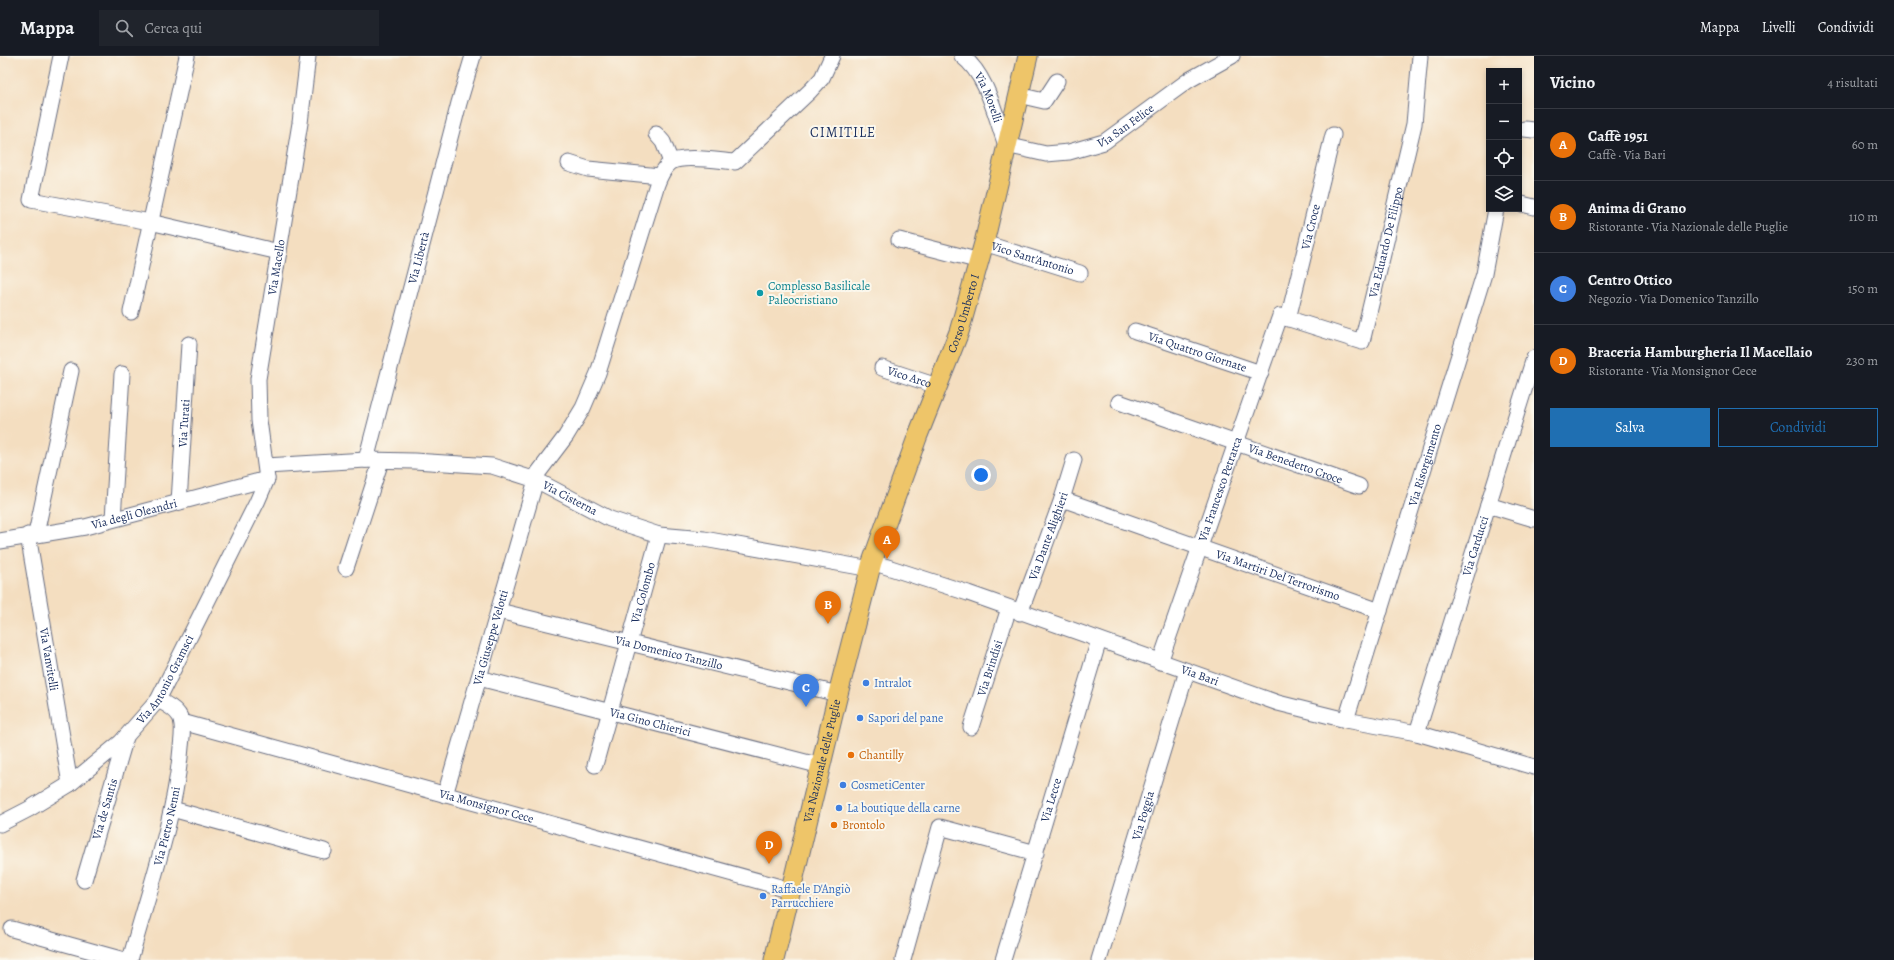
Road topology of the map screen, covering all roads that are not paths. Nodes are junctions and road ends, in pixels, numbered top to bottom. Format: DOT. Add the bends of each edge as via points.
graph roads {
  1 [pos="61,56"];
  2 [pos="187,56"];
  3 [pos="308,56"];
  4 [pos="473,56"];
  5 [pos="832,56"];
  6 [pos="962,56"];
  7 [pos="1028,56"];
  8 [pos="1232,56"];
  9 [pos="1420,56"];
  10 [pos="1057,81"];
  11 [pos="1018,95"];
  12 [pos="656,134"];
  13 [pos="1333,134"];
  14 [pos="1006,145"];
  15 [pos="671,162"];
  16 [pos="569,163"];
  17 [pos="660,176"];
  18 [pos="1495,212"];
  19 [pos="150,222"];
  20 [pos="899,240"];
  21 [pos="279,252"];
  22 [pos="982,252"];
  23 [pos="1080,273"];
  24 [pos="131,312"];
  25 [pos="1284,318"];
  26 [pos="1135,331"];
  27 [pos="188,344"];
  28 [pos="1534,358"];
  29 [pos="882,368"];
  30 [pos="72,370"];
  31 [pos="1260,373"];
  32 [pos="122,374"];
  33 [pos="937,386"];
  34 [pos="1119,402"];
  35 [pos="1236,444"];
  36 [pos="374,460"];
  37 [pos="1074,460"];
  38 [pos="266,472"];
  39 [pos="536,480"];
  40 [pos="1359,486"];
  41 [pos="1062,498"];
  42 [pos="179,502"];
  43 [pos="1488,504"];
  44 [pos="1534,519"];
  45 [pos="113,520"];
  46 [pos="32,535"];
  47 [pos="659,535"];
  48 [pos="0,541"];
  49 [pos="1200,547"];
  50 [pos="871,565"];
  51 [pos="346,568"];
  52 [pos="499,610"];
  53 [pos="1014,610"];
  54 [pos="1380,611"];
  55 [pos="1099,640"];
  56 [pos="628,642"];
  57 [pos="1160,662"];
  58 [pos="1187,671"];
  59 [pos="479,678"];
  60 [pos="838,694"];
  61 [pos="158,700"];
  62 [pos="609,712"];
  63 [pos="1346,720"];
  64 [pos="182,722"];
  65 [pos="971,727"];
  66 [pos="1417,733"];
  67 [pos="126,737"];
  68 [pos="595,765"];
  69 [pos="821,766"];
  70 [pos="1534,767"];
  71 [pos="70,784"];
  72 [pos="444,795"];
  73 [pos="172,809"];
  74 [pos="0,824"];
  75 [pos="324,851"];
  76 [pos="1036,853"];
  77 [pos="84,880"];
  78 [pos="791,890"];
  79 [pos="12,929"];
  80 [pos="124,960"];
  81 [pos="130,960"];
  82 [pos="774,960"];
  83 [pos="903,960"];
  84 [pos="1003,960"];
  85 [pos="1098,960"];
  1 -- 19 [label="street" via="31,200"];
  2 -- 19 [label="street"];
  3 -- 21 [label="street, Via Macello"];
  4 -- 36 [label="street, Via Libertà" via="457,111"];
  5 -- 15 [label="street" via="822,78 735,162 681,159"];
  6 -- 14 [label="street, Via Morelli" via="983,81"];
  7 -- 11 [label="main road, Corso Umberto I"];
  8 -- 14 [label="street, Via San Felice" via="1189,80 1104,142 1069,152 1046,154"];
  9 -- 25 [label="street, Via Eduardo De Filippo" via="1414,124 1362,342"];
  10 -- 11 [label="street" via="1044,101"];
  11 -- 14 [label="main road, Corso Umberto I"];
  12 -- 15 [label="street" via="663,142"];
  13 -- 25 [label="street, Via Croce"];
  14 -- 22 [label="main road, Corso Umberto I"];
  15 -- 17 [label="street"];
  16 -- 17 [label="street" via="588,169"];
  17 -- 39 [label="street, Via Giuseppe Velotti" via="598,373 583,408 538,473"];
  18 -- 54 [label="street, Via Risorgimento" via="1484,274"];
  19 -- 21 [label="street"];
  19 -- 24 [label="street"];
  20 -- 22 [label="street, Vico Sant'Antonio"];
  21 -- 38 [label="street, Via Macello" via="258,379 259,420"];
  22 -- 23 [label="street, Vico Sant'Antonio"];
  22 -- 33 [label="main road, Corso Umberto I" via="959,332"];
  25 -- 31 [label="street, Via Francesco Petrarca"];
  26 -- 31 [label="street, Via Quattro Giornate"];
  27 -- 42 [label="street, Via Turati"];
  28 -- 43 [label="street, Via Carducci"];
  29 -- 33 [label="street, Vico Arco"];
  30 -- 46 [label="street"];
  31 -- 35 [label="street, Via Francesco Petrarca"];
  32 -- 45 [label="street"];
  33 -- 50 [label="main road, Corso Umberto I"];
  34 -- 35 [label="street, Via Benedetto Croce"];
  35 -- 40 [label="street, Via Benedetto Croce"];
  35 -- 49 [label="street, Via Francesco Petrarca"];
  36 -- 38 [label="street, Via Cisterna"];
  36 -- 39 [label="street, Via Cisterna" via="492,466"];
  36 -- 51 [label="street, Via Libertà"];
  37 -- 41 [label="street, Via Dante Alighieri"];
  38 -- 42 [label="street, Via degli Oleandri"];
  38 -- 61 [label="street, Via Antonio Gramsci" via="257,502"];
  39 -- 47 [label="street, Via Cisterna" via="610,519"];
  39 -- 52 [label="street, Via Giuseppe Velotti"];
  41 -- 49 [label="street, Via Martiri Del Terrorismo"];
  41 -- 53 [label="street, Via Dante Alighieri"];
  42 -- 45 [label="street, Via degli Oleandri"];
  43 -- 44 [label="street"];
  43 -- 66 [label="street, Via Carducci"];
  45 -- 46 [label="street, Via degli Oleandri"];
  46 -- 48 [label="street, Via degli Oleandri"];
  46 -- 71 [label="street, Via Vanvitelli"];
  47 -- 50 [label="street, Via Cisterna" via="704,539"];
  47 -- 56 [label="street, Via Colombo"];
  49 -- 54 [label="street, Via Martiri Del Terrorismo"];
  49 -- 57 [label="street, Via Francesco Petrarca"];
  50 -- 53 [label="street, Via Bari" via="968,593"];
  50 -- 60 [label="main road, Via Nazionale delle Puglie"];
  52 -- 56 [label="street, Via Domenico Tanzillo"];
  52 -- 59 [label="street, Via Giuseppe Velotti"];
  53 -- 55 [label="street, Via Bari"];
  53 -- 65 [label="street, Via Brindisi"];
  54 -- 63 [label="street, Via Risorgimento"];
  55 -- 57 [label="street, Via Bari"];
  55 -- 76 [label="street, Via Lecce"];
  56 -- 60 [label="street, Via Domenico Tanzillo"];
  56 -- 62 [label="street, Via Colombo"];
  57 -- 58 [label="street, Via Bari"];
  58 -- 63 [label="street, Via Bari" via="1278,703"];
  58 -- 85 [label="street, Via Foggia"];
  59 -- 62 [label="street, Via Gino Chierici"];
  59 -- 72 [label="street, Via Giuseppe Velotti"];
  60 -- 69 [label="main road, Via Nazionale delle Puglie"];
  61 -- 64 [label="street" via="180,715"];
  61 -- 67 [label="street, Via Antonio Gramsci"];
  62 -- 68 [label="street, Via Colombo"];
  62 -- 69 [label="street, Via Gino Chierici"];
  63 -- 66 [label="street, Via Bari"];
  64 -- 72 [label="street, Via Monsignor Cece"];
  64 -- 73 [label="street, Via Pietro Nenni" via="180,759"];
  66 -- 70 [label="street, Via Bari"];
  67 -- 71 [label="street, Via Antonio Gramsci"];
  67 -- 77 [label="street, Via de Santis"];
  69 -- 78 [label="main road, Via Nazionale delle Puglie"];
  71 -- 74 [label="street, Via Antonio Gramsci"];
  72 -- 78 [label="street, Via Monsignor Cece"];
  73 -- 75 [label="street"];
  73 -- 81 [label="street, Via Pietro Nenni"];
  76 -- 83 [label="street" via="940,827"];
  76 -- 84 [label="street, Via Lecce"];
  78 -- 82 [label="main road, Via Nazionale delle Puglie"];
  79 -- 80 [label="street"];
}
